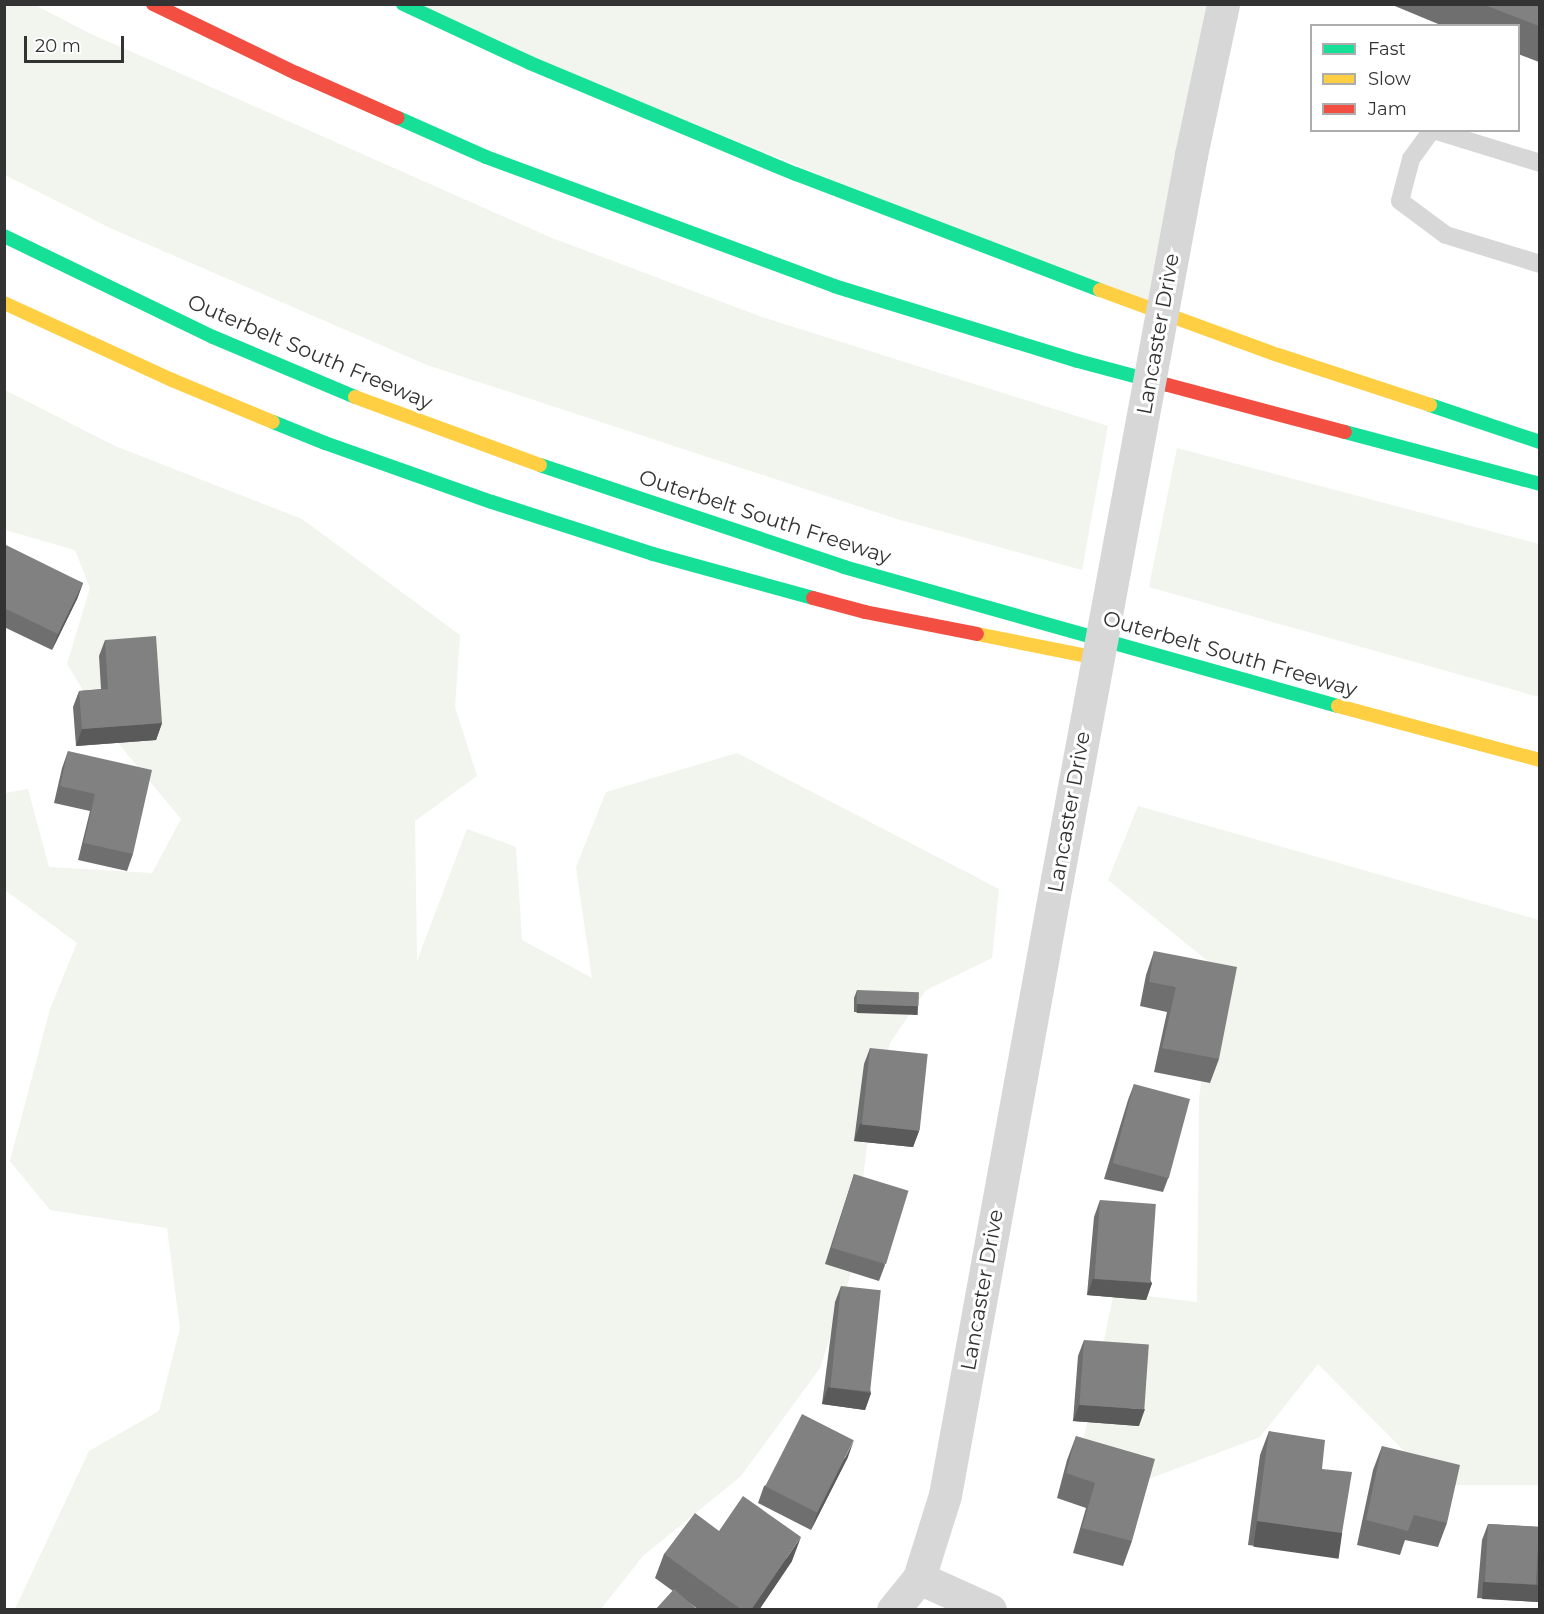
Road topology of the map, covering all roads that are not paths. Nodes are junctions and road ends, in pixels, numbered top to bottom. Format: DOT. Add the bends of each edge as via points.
graph roads {
  1 [pos="153,4"];
  2 [pos="403,4"];
  3 [pos="1223,4"];
  4 [pos="1431,132"];
  5 [pos="1438,132"];
  6 [pos="1539,163"];
  7 [pos="4,236"];
  8 [pos="1539,264"];
  9 [pos="4,303"];
  10 [pos="1539,442"];
  11 [pos="1539,484"];
  12 [pos="1119,662"];
  13 [pos="1154,669"];
  14 [pos="1295,694"];
  15 [pos="1539,760"];
  16 [pos="919,1578"];
  17 [pos="893,1610"];
  18 [pos="990,1610"];
  1 -- 11 [label="highway" via="486,157 834,286 1078,361"];
  2 -- 10 [label="highway" via="530,63 981,245 1278,355"];
  3 -- 16 [label="street, Lancaster Drive, bridge" via="1191,155 945,1495"];
  4 -- 8 [label="lane" via="1411,159 1400,201 1446,235"];
  5 -- 6 [label="lane"];
  7 -- 14 [label="highway, Outerbelt South Freeway" via="213,337 352,396 505,453 844,567"];
  9 -- 12 [label="highway" via="172,380 325,443 503,506 653,554 865,612"];
  13 -- 14 [label="highway"];
  14 -- 15 [label="highway, Outerbelt South Freeway"];
  16 -- 17 [label="street, Lancaster Drive"];
  16 -- 18 [label="street"];
}
